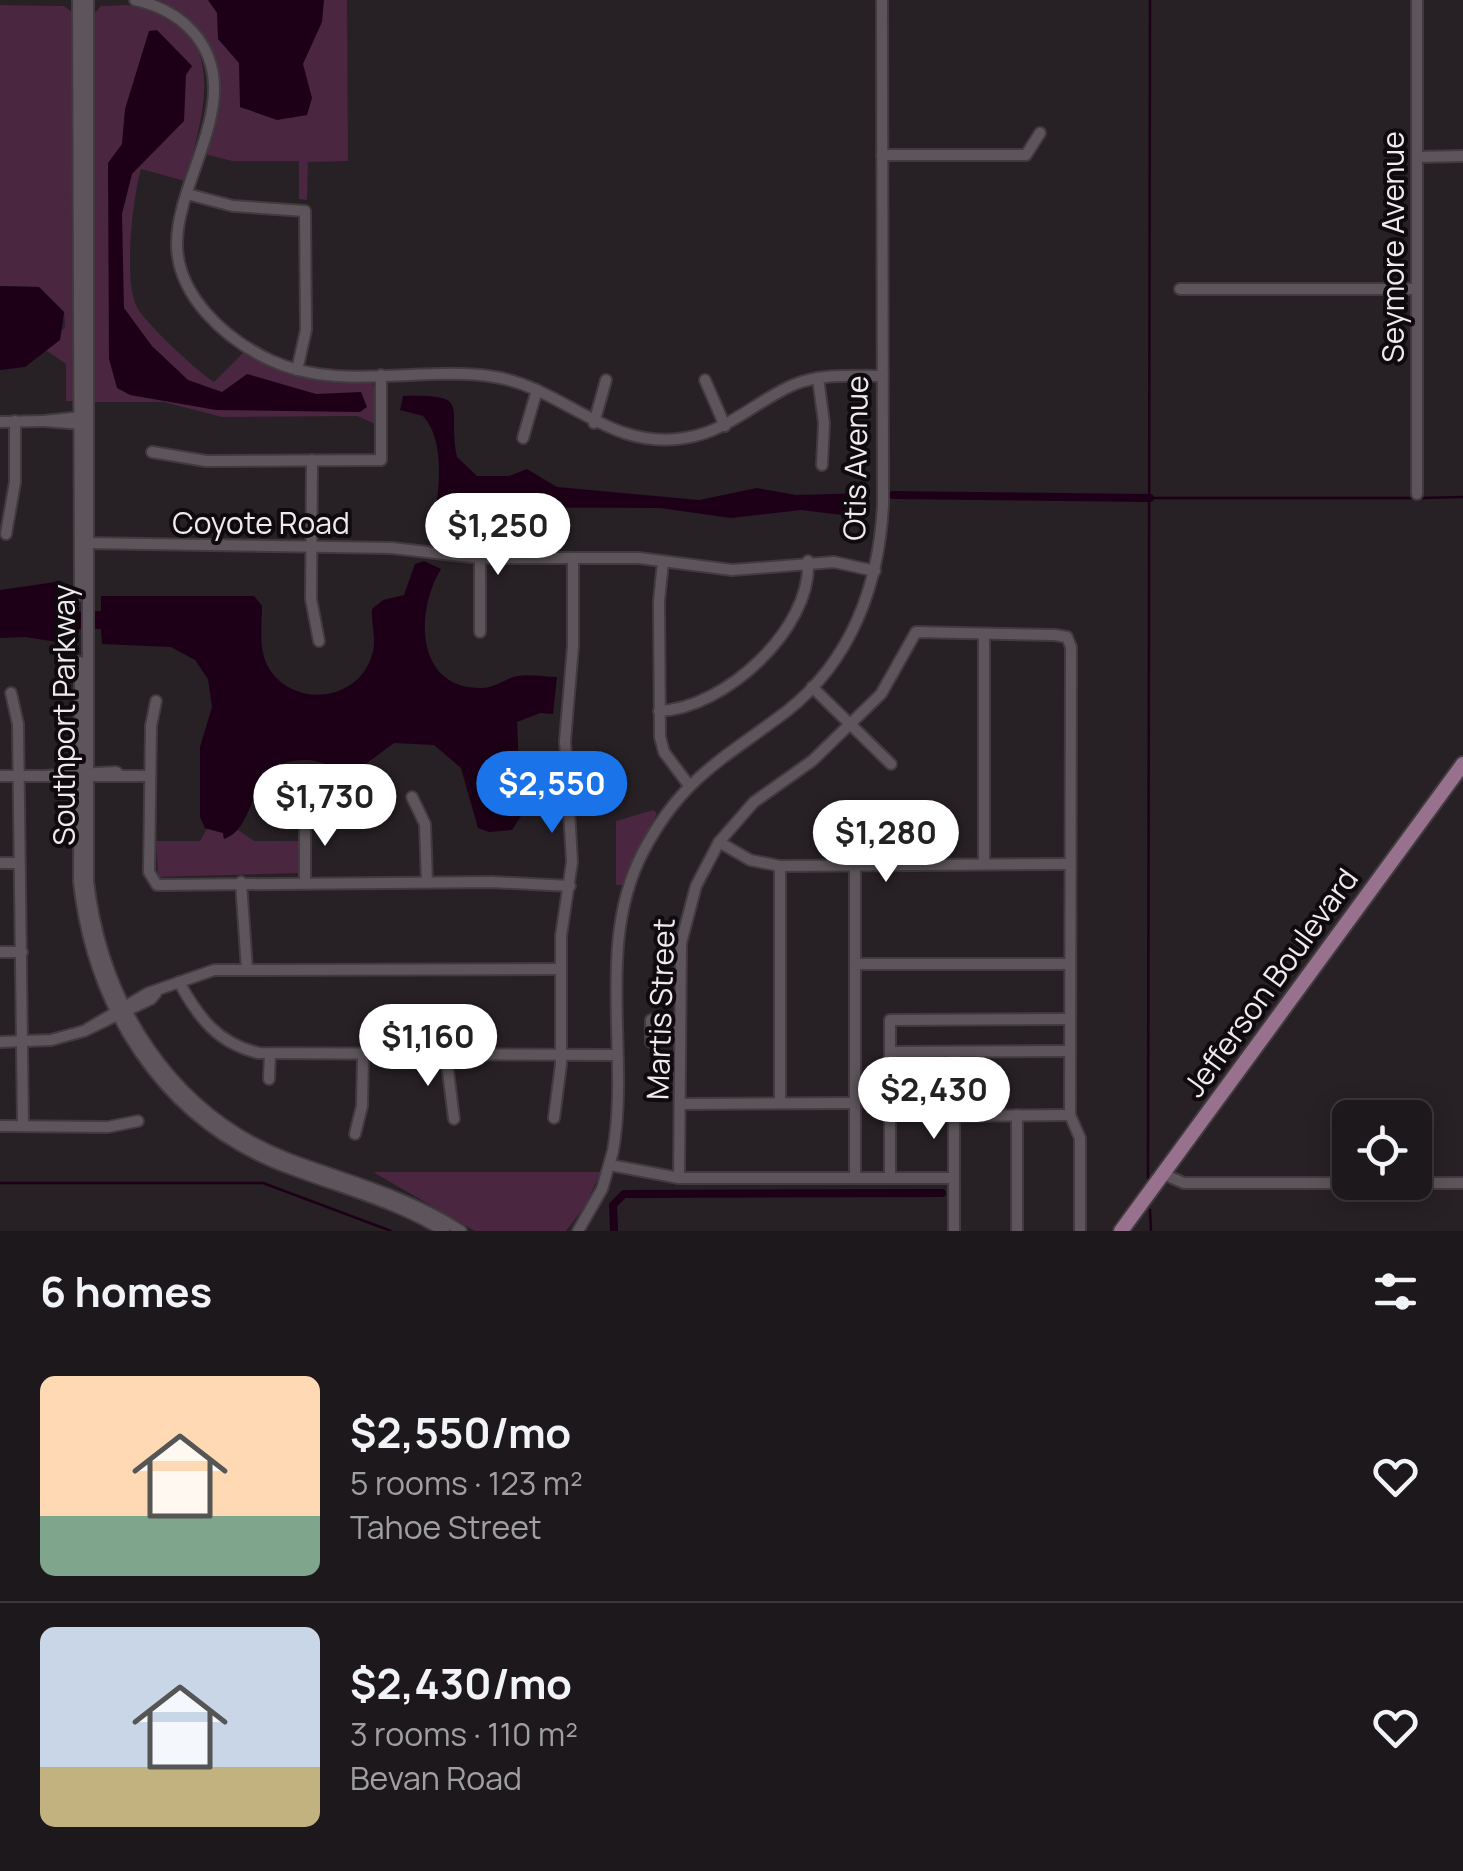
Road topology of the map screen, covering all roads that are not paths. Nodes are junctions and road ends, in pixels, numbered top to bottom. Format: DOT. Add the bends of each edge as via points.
graph roads {
  1 [pos="78,0"];
  2 [pos="88,0"];
  3 [pos="135,0"];
  4 [pos="882,0"];
  5 [pos="1417,0"];
  6 [pos="1040,133"];
  7 [pos="882,155"];
  8 [pos="1418,156"];
  9 [pos="1463,156"];
  10 [pos="187,194"];
  11 [pos="1180,289"];
  12 [pos="1416,290"];
  13 [pos="297,370"];
  14 [pos="381,375"];
  15 [pos="882,376"];
  16 [pos="818,378"];
  17 [pos="606,380"];
  18 [pos="705,380"];
  19 [pos="537,390"];
  20 [pos="15,421"];
  21 [pos="82,421"];
  22 [pos="0,422"];
  23 [pos="594,423"];
  24 [pos="724,426"];
  25 [pos="523,438"];
  26 [pos="152,452"];
  27 [pos="312,460"];
  28 [pos="822,465"];
  29 [pos="1417,494"];
  30 [pos="6,534"];
  31 [pos="83,546"];
  32 [pos="312,546"];
  33 [pos="480,558"];
  34 [pos="573,558"];
  35 [pos="808,561"];
  36 [pos="663,562"];
  37 [pos="876,570"];
  38 [pos="480,632"];
  39 [pos="984,636"];
  40 [pos="319,641"];
  41 [pos="812,687"];
  42 [pos="11,693"];
  43 [pos="156,701"];
  44 [pos="659,711"];
  45 [pos="852,724"];
  46 [pos="891,764"];
  47 [pos="1463,764"];
  48 [pos="0,776"];
  49 [pos="18,776"];
  50 [pos="83,776"];
  51 [pos="150,776"];
  52 [pos="688,784"];
  53 [pos="412,797"];
  54 [pos="305,817"];
  55 [pos="720,842"];
  56 [pos="0,862"];
  57 [pos="18,863"];
  58 [pos="984,864"];
  59 [pos="1070,864"];
  60 [pos="855,865"];
  61 [pos="780,866"];
  62 [pos="240,882"];
  63 [pos="306,882"];
  64 [pos="427,882"];
  65 [pos="570,886"];
  66 [pos="0,952"];
  67 [pos="22,952"];
  68 [pos="856,964"];
  69 [pos="1070,964"];
  70 [pos="246,968"];
  71 [pos="561,969"];
  72 [pos="179,982"];
  73 [pos="120,1012"];
  74 [pos="1070,1020"];
  75 [pos="651,1031"];
  76 [pos="680,1032"];
  77 [pos="0,1042"];
  78 [pos="24,1042"];
  79 [pos="1070,1051"];
  80 [pos="890,1052"];
  81 [pos="954,1052"];
  82 [pos="270,1054"];
  83 [pos="561,1054"];
  84 [pos="446,1055"];
  85 [pos="616,1055"];
  86 [pos="363,1056"];
  87 [pos="269,1078"];
  88 [pos="780,1103"];
  89 [pos="855,1103"];
  90 [pos="680,1104"];
  91 [pos="1017,1115"];
  92 [pos="1070,1115"];
  93 [pos="954,1116"];
  94 [pos="554,1118"];
  95 [pos="454,1119"];
  96 [pos="138,1121"];
  97 [pos="0,1126"];
  98 [pos="23,1126"];
  99 [pos="355,1134"];
  100 [pos="610,1165"];
  101 [pos="1163,1174"];
  102 [pos="679,1178"];
  103 [pos="855,1178"];
  104 [pos="890,1178"];
  105 [pos="954,1178"];
  106 [pos="1463,1183"];
  107 [pos="444,1231"];
  108 [pos="461,1231"];
  109 [pos="578,1231"];
  110 [pos="954,1231"];
  111 [pos="1017,1231"];
  112 [pos="1080,1231"];
  113 [pos="1121,1231"];
  1 -- 21 [label="street, Southport Parkway"];
  2 -- 21 [label="street, Southport Parkway"];
  3 -- 10 [label="street" via="188,26 212,69 212,114"];
  4 -- 7 [label="street, Otis Avenue"];
  5 -- 8 [label="street, Seymore Avenue"];
  6 -- 7 [label="street" via="1026,155"];
  7 -- 15 [label="street, Otis Avenue"];
  8 -- 9 [label="street"];
  8 -- 12 [label="street, Seymore Avenue"];
  10 -- 13 [label="street" via="177,241 190,292 240,342"];
  10 -- 13 [label="street" via="232,206 304,211 306,330"];
  11 -- 12 [label="street"];
  12 -- 29 [label="street, Seymore Avenue"];
  13 -- 14 [label="street"];
  14 -- 19 [label="street" via="496,377"];
  14 -- 27 [label="street" via="381,460"];
  15 -- 16 [label="street"];
  15 -- 37 [label="street, Otis Avenue"];
  16 -- 24 [label="street" via="790,386"];
  16 -- 28 [label="street"];
  17 -- 23 [label="street"];
  18 -- 24 [label="street"];
  19 -- 23 [label="street"];
  19 -- 25 [label="street"];
  20 -- 21 [label="street"];
  20 -- 22 [label="street"];
  20 -- 30 [label="street"];
  21 -- 31 [label="street, Southport Parkway"];
  23 -- 24 [label="street" via="640,439 666,440"];
  26 -- 27 [label="street" via="206,460"];
  27 -- 32 [label="street"];
  31 -- 32 [label="street, Coyote Road"];
  31 -- 50 [label="street, Southport Parkway"];
  32 -- 33 [label="street, Coyote Road"];
  32 -- 40 [label="street"];
  33 -- 34 [label="street, Coyote Road"];
  33 -- 38 [label="street"];
  34 -- 36 [label="street, Coyote Road"];
  34 -- 65 [label="street" via="565,741"];
  35 -- 36 [label="street, Coyote Road" via="732,570"];
  35 -- 37 [label="street, Coyote Road"];
  35 -- 44 [label="street" via="804,599 784,636 708,700"];
  36 -- 44 [label="street"];
  37 -- 41 [label="street, Otis Avenue" via="850,637"];
  39 -- 45 [label="street, Martis Street" via="916,632 882,694"];
  39 -- 58 [label="street"];
  39 -- 59 [label="street" via="1067,637"];
  41 -- 45 [label="street"];
  41 -- 52 [label="street, Otis Avenue"];
  42 -- 49 [label="street"];
  43 -- 51 [label="street"];
  44 -- 52 [label="street" via="664,752"];
  45 -- 46 [label="street"];
  45 -- 55 [label="street, Martis Street" via="754,802"];
  47 -- 101 [label="main road, Jefferson Boulevard"];
  48 -- 49 [label="street"];
  49 -- 50 [label="street"];
  49 -- 57 [label="street"];
  50 -- 51 [label="street"];
  50 -- 73 [label="street, Southport Parkway" via="92,916"];
  51 -- 62 [label="street" via="152,882"];
  52 -- 85 [label="street, Otis Avenue" via="642,853 622,905"];
  53 -- 64 [label="street" via="425,824"];
  54 -- 63 [label="street"];
  55 -- 61 [label="street" via="750,860"];
  55 -- 76 [label="street, Martis Street" via="686,916"];
  56 -- 57 [label="street"];
  57 -- 67 [label="street"];
  58 -- 59 [label="street"];
  58 -- 60 [label="street"];
  59 -- 69 [label="street"];
  60 -- 61 [label="street"];
  60 -- 68 [label="street"];
  61 -- 88 [label="street"];
  62 -- 63 [label="street"];
  62 -- 70 [label="street"];
  63 -- 64 [label="street"];
  64 -- 65 [label="street"];
  65 -- 71 [label="street"];
  66 -- 67 [label="street"];
  67 -- 78 [label="street"];
  68 -- 69 [label="street"];
  68 -- 89 [label="street"];
  69 -- 74 [label="street"];
  70 -- 71 [label="street"];
  70 -- 72 [label="street"];
  71 -- 83 [label="street"];
  72 -- 73 [label="street"];
  72 -- 82 [label="street" via="214,1032 234,1046"];
  73 -- 78 [label="street" via="84,1030"];
  73 -- 107 [label="street, Southport Parkway" via="153,1071 226,1136"];
  73 -- 108 [label="street, Southport Parkway" via="160,1066 230,1129 282,1156 397,1196"];
  74 -- 79 [label="street"];
  74 -- 80 [label="street" via="890,1020"];
  75 -- 76 [label="street"];
  76 -- 90 [label="street, Martis Street"];
  77 -- 78 [label="street"];
  78 -- 98 [label="street"];
  79 -- 81 [label="street"];
  79 -- 92 [label="street"];
  80 -- 81 [label="street"];
  80 -- 104 [label="street"];
  81 -- 93 [label="street"];
  82 -- 86 [label="street"];
  82 -- 87 [label="street"];
  83 -- 84 [label="street"];
  83 -- 85 [label="street"];
  83 -- 94 [label="street"];
  84 -- 86 [label="street"];
  84 -- 95 [label="street"];
  85 -- 100 [label="street, Otis Avenue"];
  86 -- 99 [label="street"];
  88 -- 89 [label="street"];
  88 -- 90 [label="street"];
  89 -- 103 [label="street"];
  90 -- 102 [label="street, Martis Street"];
  91 -- 92 [label="street"];
  91 -- 93 [label="street"];
  91 -- 111 [label="street"];
  92 -- 112 [label="street" via="1080,1138"];
  93 -- 105 [label="street"];
  96 -- 98 [label="street"];
  97 -- 98 [label="street"];
  100 -- 102 [label="street"];
  100 -- 109 [label="street, Otis Avenue"];
  101 -- 106 [label="street" via="1184,1183"];
  101 -- 113 [label="main road, Jefferson Boulevard"];
  102 -- 103 [label="street"];
  103 -- 104 [label="street"];
  104 -- 105 [label="street"];
  105 -- 110 [label="street"];
}
